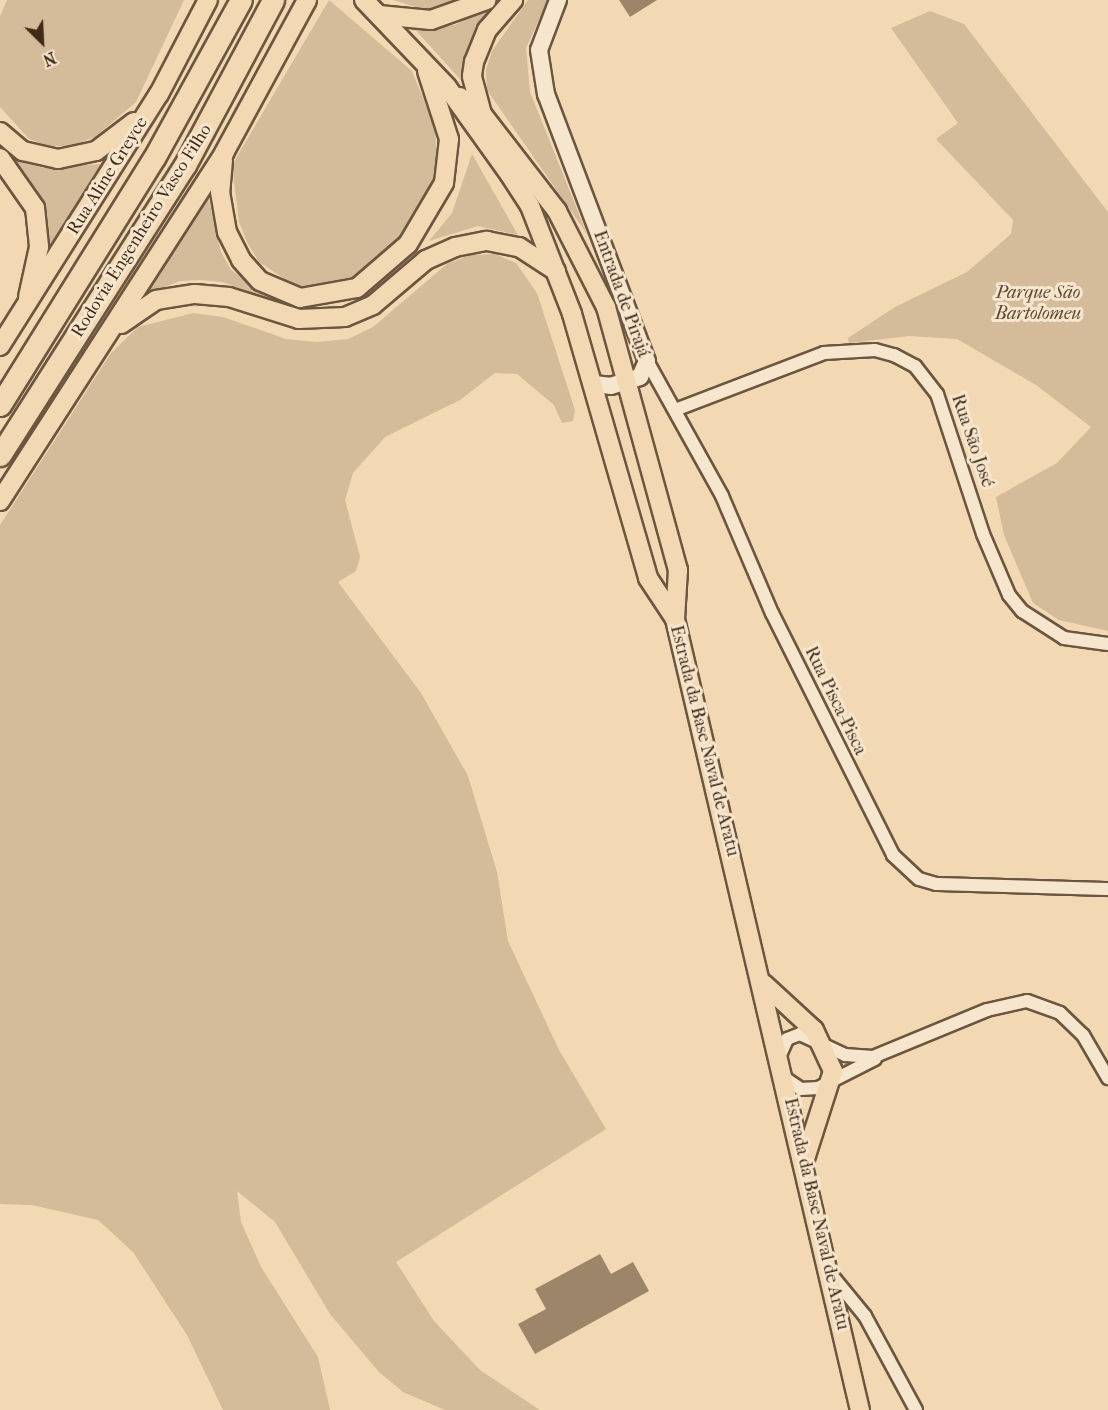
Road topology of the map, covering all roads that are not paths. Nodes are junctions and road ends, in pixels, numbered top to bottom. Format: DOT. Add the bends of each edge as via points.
graph roads {
  1 [pos="208,0"];
  2 [pos="241,0"];
  3 [pos="273,0"];
  4 [pos="307,0"];
  5 [pos="364,0"];
  6 [pos="487,0"];
  7 [pos="513,0"];
  8 [pos="558,0"];
  9 [pos="379,15"];
  10 [pos="424,64"];
  11 [pos="447,87"];
  12 [pos="159,94"];
  13 [pos="482,114"];
  14 [pos="0,132"];
  15 [pos="224,153"];
  16 [pos="0,158"];
  17 [pos="556,271"];
  18 [pos="24,311"];
  19 [pos="0,346"];
  20 [pos="99,348"];
  21 [pos="647,361"];
  22 [pos="627,381"];
  23 [pos="594,384"];
  24 [pos="0,405"];
  25 [pos="675,410"];
  26 [pos="0,455"];
  27 [pos="0,501"];
  28 [pos="675,619"];
  29 [pos="1108,644"];
  30 [pos="1108,889"];
  31 [pos="762,982"];
  32 [pos="822,1043"];
  33 [pos="886,1052"];
  34 [pos="780,1054"];
  35 [pos="1108,1078"];
  36 [pos="786,1079"];
  37 [pos="832,1082"];
  38 [pos="804,1164"];
  39 [pos="828,1272"];
  40 [pos="860,1410"];
  41 [pos="916,1410"];
  1 -- 12 [label="main road, Rua Aline Greyce"];
  2 -- 24 [label="highway, Rodovia Engenheiro Vasco Filho" via="154,158"];
  3 -- 26 [label="highway, Rodovia Engenheiro Vasco Filho" via="185,165"];
  4 -- 15 [label="main road"];
  5 -- 9 [label="main road, Estrada da Base Naval de Aratu"];
  6 -- 9 [label="main road" via="431,20"];
  7 -- 13 [label="main road" via="487,30 474,62 472,76"];
  8 -- 21 [label="street, Entrada de Pirajá" via="540,50 546,94"];
  9 -- 10 [label="main road, Estrada da Base Naval de Aratu"];
  10 -- 11 [label="main road, Estrada da Base Naval de Aratu"];
  10 -- 15 [label="main road" via="449,139 444,183 408,244 357,288 300,298 270,288 250,272 231,242 222,216"];
  11 -- 13 [label="main road"];
  11 -- 17 [label="main road, Estrada da Base Naval de Aratu" via="530,206"];
  12 -- 14 [label="main road" via="111,143 78,156 38,156"];
  12 -- 18 [label="main road, Rua Aline Greyce"];
  13 -- 22 [label="main road" via="567,231 606,307"];
  15 -- 20 [label="main road"];
  16 -- 18 [label="main road" via="25,189 38,229 39,247"];
  17 -- 20 [label="main road" via="519,247 487,241 471,243 426,260 373,305 345,317 299,319 229,297 177,296 140,308"];
  17 -- 23 [label="main road, Estrada da Base Naval de Aratu"];
  18 -- 19 [label="main road, Rua Aline Greyce"];
  20 -- 27 [label="main road"];
  21 -- 22 [label="street, Entrada de Pirajá" via="645,373"];
  21 -- 25 [label="street, Rua Pisca-Pisca"];
  22 -- 23 [label="street" via="604,387"];
  22 -- 28 [label="main road, Entrada de Pirajá" via="678,570"];
  23 -- 28 [label="main road, Estrada da Base Naval de Aratu" via="648,578"];
  25 -- 29 [label="street, Rua São José" via="824,353 875,350 915,366 938,394 983,534 1009,595 1022,611 1064,638"];
  25 -- 30 [label="street, Rua Pisca-Pisca" via="722,496 772,613 893,855 919,879 936,884"];
  28 -- 31 [label="main road, Estrada da Base Naval de Aratu"];
  31 -- 32 [label="main road" via="803,1018"];
  31 -- 34 [label="main road, Estrada da Base Naval de Aratu"];
  32 -- 33 [label="street" via="845,1055 873,1057"];
  32 -- 34 [label="street" via="807,1035 793,1035"];
  32 -- 37 [label="main road"];
  33 -- 35 [label="street" via="987,1010 1027,1001 1060,1013 1083,1035"];
  33 -- 37 [label="street"];
  34 -- 36 [label="main road, Estrada da Base Naval de Aratu"];
  36 -- 37 [label="street" via="801,1089"];
  36 -- 38 [label="main road, Estrada da Base Naval de Aratu"];
  37 -- 38 [label="main road"];
  38 -- 39 [label="main road, Estrada da Base Naval de Aratu"];
  39 -- 40 [label="main road, Estrada da Base Naval de Aratu"];
  39 -- 41 [label="street" via="865,1316"];
}
